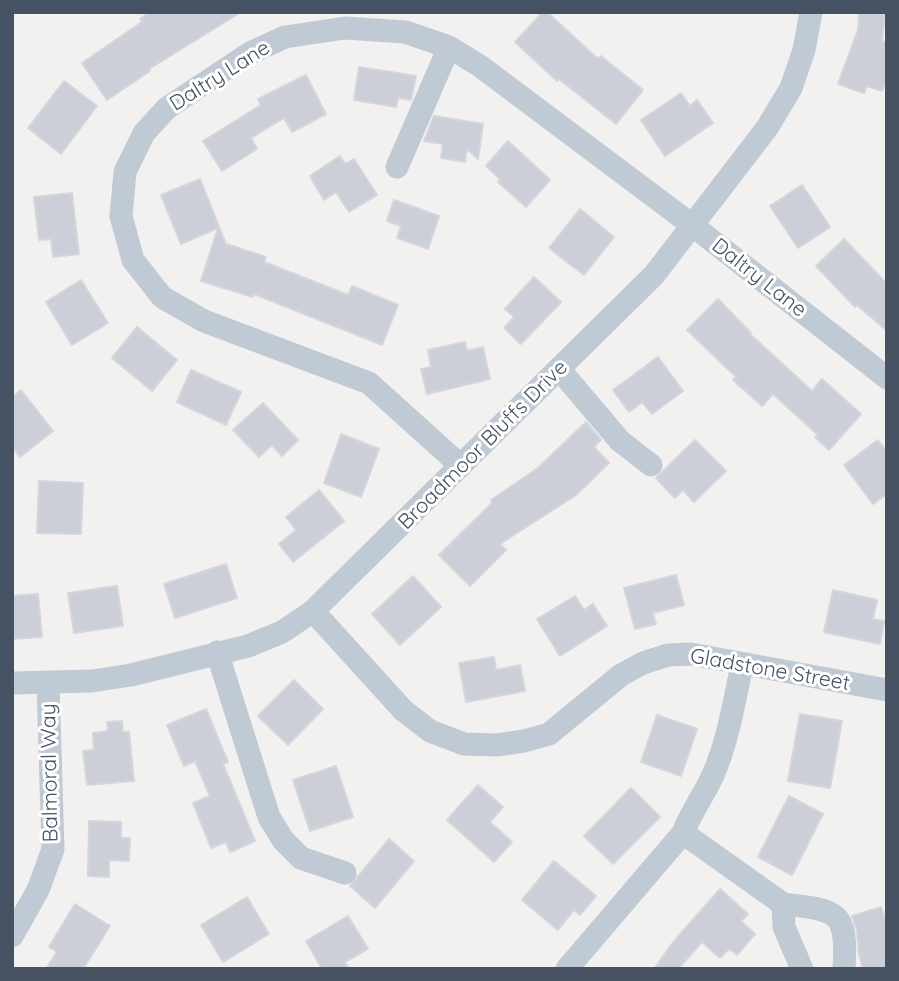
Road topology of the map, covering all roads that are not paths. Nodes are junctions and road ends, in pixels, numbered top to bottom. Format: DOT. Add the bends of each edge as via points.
graph roads {
  1 [pos="811,12"];
  2 [pos="449,47"];
  3 [pos="397,167"];
  4 [pos="692,225"];
  5 [pos="559,369"];
  6 [pos="887,378"];
  7 [pos="651,465"];
  8 [pos="461,466"];
  9 [pos="313,611"];
  10 [pos="217,652"];
  11 [pos="742,665"];
  12 [pos="12,683"];
  13 [pos="48,684"];
  14 [pos="887,690"];
  15 [pos="682,833"];
  16 [pos="345,873"];
  17 [pos="783,904"];
  18 [pos="12,936"];
  19 [pos="567,969"];
  20 [pos="802,969"];
  21 [pos="844,969"];
  1 -- 4 [label="street, Broadmoor Bluffs Drive" via="791,88 767,128"];
  2 -- 3 [label="street"];
  2 -- 4 [label="street, Daltry Lane"];
  2 -- 8 [label="street, Daltry Lane" via="405,32 345,28 285,37 250,53 167,107 144,133 125,172 121,216 134,260 163,297 204,321 369,383"];
  4 -- 5 [label="street, Broadmoor Bluffs Drive" via="654,275"];
  4 -- 6 [label="street, Daltry Lane"];
  5 -- 7 [label="street" via="620,440"];
  5 -- 8 [label="street, Broadmoor Bluffs Drive"];
  8 -- 9 [label="street, Broadmoor Bluffs Drive"];
  9 -- 10 [label="street, Broadmoor Bluffs Drive" via="282,632"];
  9 -- 11 [label="street, Gladstone Street" via="403,710 430,731 464,744 497,745 549,734 621,676 668,655 691,654"];
  10 -- 13 [label="street, Broadmoor Bluffs Drive" via="131,675"];
  10 -- 16 [label="street" via="269,817 301,858"];
  11 -- 14 [label="street, Gladstone Street"];
  11 -- 15 [label="street" via="725,741"];
  12 -- 13 [label="street, Broadmoor Bluffs Drive"];
  13 -- 18 [label="street, Balmoral Way" via="53,849 38,890"];
  15 -- 17 [label="street"];
  15 -- 19 [label="street"];
  17 -- 20 [label="street" via="784,926"];
  17 -- 21 [label="street" via="825,908 837,916 846,938"];
}
